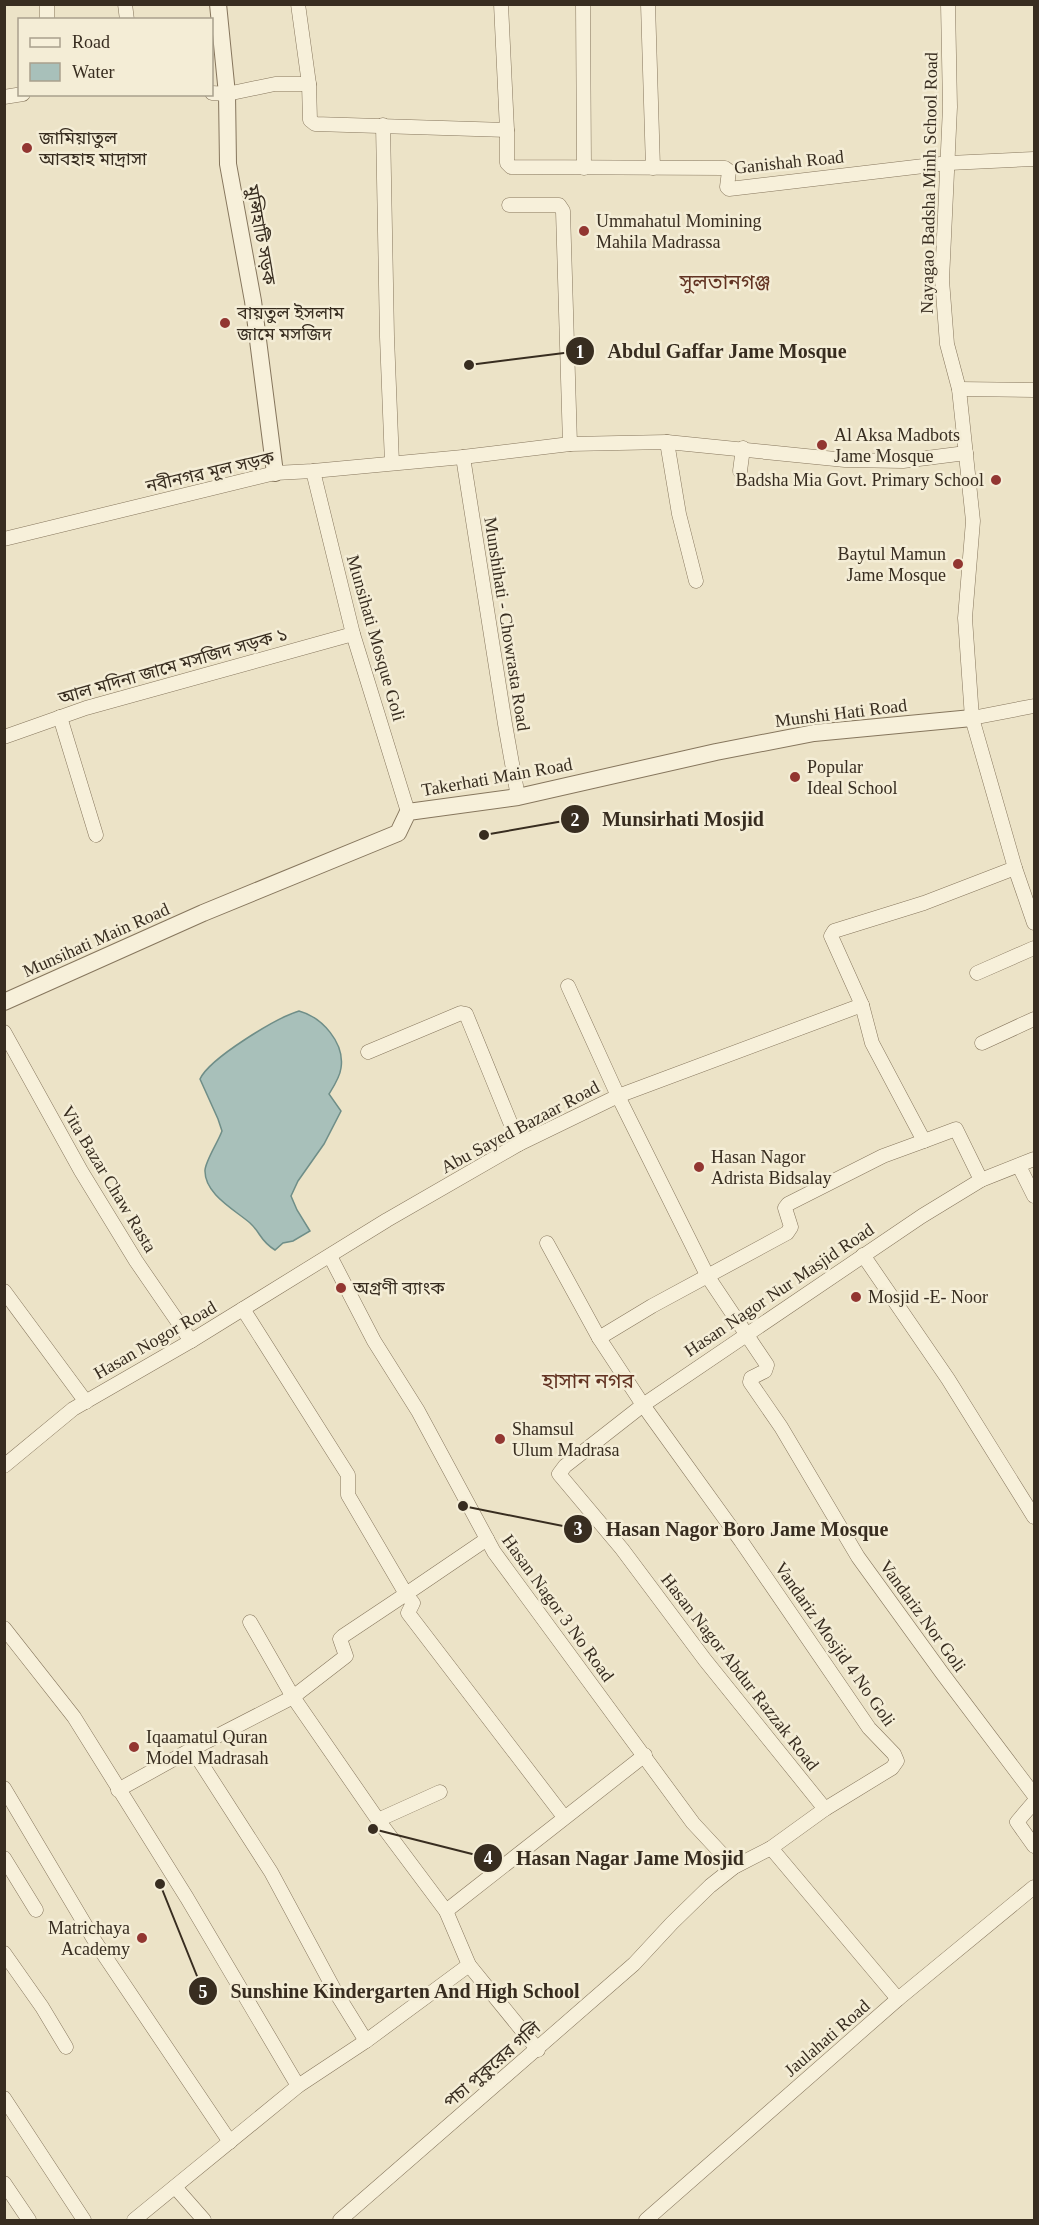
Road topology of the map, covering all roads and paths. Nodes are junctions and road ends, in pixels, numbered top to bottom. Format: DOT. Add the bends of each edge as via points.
graph roads {
  1 [pos="218,4"];
  2 [pos="298,4"];
  3 [pos="501,4"];
  4 [pos="583,4"];
  5 [pos="648,4"];
  6 [pos="948,4"];
  7 [pos="309,84"];
  8 [pos="219,93"];
  9 [pos="383,125"];
  10 [pos="507,130"];
  11 [pos="1035,159"];
  12 [pos="949,163"];
  13 [pos="584,168"];
  14 [pos="652,168"];
  15 [pos="509,205"];
  16 [pos="959,389"];
  17 [pos="1035,390"];
  18 [pos="667,442"];
  19 [pos="570,444"];
  20 [pos="743,448"];
  21 [pos="966,453"];
  22 [pos="463,458"];
  23 [pos="392,463"];
  24 [pos="313,471"];
  25 [pos="740,471"];
  26 [pos="275,473"];
  27 [pos="4,539"];
  28 [pos="696,581"];
  29 [pos="353,634"];
  30 [pos="1035,706"];
  31 [pos="60,717"];
  32 [pos="972,718"];
  33 [pos="4,737"];
  34 [pos="716,752"];
  35 [pos="518,796"];
  36 [pos="408,812"];
  37 [pos="96,835"];
  38 [pos="1015,868"];
  39 [pos="203,914"];
  40 [pos="1035,923"];
  41 [pos="1035,948"];
  42 [pos="977,973"];
  43 [pos="568,986"];
  44 [pos="4,1002"];
  45 [pos="862,1005"];
  46 [pos="1035,1019"];
  47 [pos="4,1032"];
  48 [pos="982,1043"];
  49 [pos="368,1052"];
  50 [pos="618,1096"];
  51 [pos="924,1141"];
  52 [pos="519,1144"];
  53 [pos="1035,1159"];
  54 [pos="1019,1166"];
  55 [pos="981,1180"];
  56 [pos="1035,1196"];
  57 [pos="547,1243"];
  58 [pos="863,1255"];
  59 [pos="330,1256"];
  60 [pos="708,1277"];
  61 [pos="4,1291"];
  62 [pos="243,1309"];
  63 [pos="745,1336"];
  64 [pos="599,1338"];
  65 [pos="191,1341"];
  66 [pos="86,1402"];
  67 [pos="643,1405"];
  68 [pos="4,1466"];
  69 [pos="559,1474"];
  70 [pos="1035,1517"];
  71 [pos="487,1539"];
  72 [pos="406,1594"];
  73 [pos="250,1622"];
  74 [pos="4,1628"];
  75 [pos="293,1697"];
  76 [pos="192,1749"];
  77 [pos="645,1755"];
  78 [pos="4,1788"];
  79 [pos="118,1790"];
  80 [pos="440,1792"];
  81 [pos="1035,1795"];
  82 [pos="1035,1802"];
  83 [pos="830,1806"];
  84 [pos="564,1817"];
  85 [pos="378,1820"];
  86 [pos="1035,1846"];
  87 [pos="771,1848"];
  88 [pos="4,1858"];
  89 [pos="734,1867"];
  90 [pos="1035,1887"];
  91 [pos="36,1910"];
  92 [pos="446,1911"];
  93 [pos="4,1953"];
  94 [pos="469,1965"];
  95 [pos="898,1999"];
  96 [pos="366,2041"];
  97 [pos="66,2047"];
  98 [pos="538,2050"];
  99 [pos="298,2086"];
  100 [pos="4,2098"];
  101 [pos="230,2142"];
  102 [pos="4,2183"];
  103 [pos="175,2187"];
  104 [pos="29,2220"];
  105 [pos="84,2220"];
  106 [pos="134,2220"];
  107 [pos="204,2220"];
  108 [pos="340,2220"];
  109 [pos="646,2220"];
  1 -- 8 [label="street, মুন্সিহাটি সড়ক"];
  2 -- 7 [label="street"];
  3 -- 10 [label="street"];
  4 -- 13 [label="street"];
  5 -- 14 [label="street"];
  6 -- 12 [label="street, Nayagao Badsha Minh School Road"];
  7 -- 8 [label="street" via="275,84"];
  7 -- 9 [label="street" via="312,123"];
  8 -- 26 [label="street, মুন্সিহাটি সড়ক" via="253,301"];
  9 -- 10 [label="street"];
  9 -- 23 [label="street"];
  10 -- 13 [label="street, Ganishah Road" via="508,166"];
  11 -- 12 [label="street"];
  12 -- 14 [label="street, Ganishah Road" via="729,189 729,171 725,168"];
  12 -- 16 [label="street, Nayagao Badsha Minh School Road" via="942,280 946,344"];
  13 -- 14 [label="street, Ganishah Road"];
  15 -- 19 [label="street" via="559,205 563,211"];
  16 -- 17 [label="street"];
  16 -- 21 [label="street, Nayagao Badsha Minh School Road"];
  18 -- 19 [label="street, নবীনগর মূল সড়ক"];
  18 -- 20 [label="street, নবীনগর মূল সড়ক"];
  18 -- 28 [label="street" via="685,543"];
  19 -- 22 [label="street, নবীনগর মূল সড়ক"];
  20 -- 21 [label="street, নবীনগর মূল সড়ক" via="845,460 903,461"];
  20 -- 25 [label="street"];
  21 -- 32 [label="street, Nayagao Badsha Minh School Road" via="973,521 965,618"];
  22 -- 23 [label="street, নবীনগর মূল সড়ক"];
  22 -- 35 [label="street, Munshihati - Chowrasta Road"];
  23 -- 24 [label="street, নবীনগর মূল সড়ক"];
  24 -- 26 [label="street, নবীনগর মূল সড়ক"];
  24 -- 29 [label="street, Munsihati Mosque Goli"];
  26 -- 27 [label="street, নবীনগর মূল সড়ক"];
  29 -- 31 [label="street, আল মদিনা জামে মসজিদ সড়ক ১"];
  29 -- 36 [label="street, Munsihati Mosque Goli"];
  30 -- 32 [label="street"];
  31 -- 33 [label="street, আল মদিনা জামে মসজিদ সড়ক ১"];
  31 -- 37 [label="street"];
  32 -- 34 [label="street, Munshi Hati Road" via="814,733"];
  32 -- 38 [label="street, Nayagao Badsha Minh School Road"];
  34 -- 35 [label="street, Takerhati Main Road"];
  35 -- 36 [label="street, Takerhati Main Road"];
  36 -- 39 [label="street, Takerhati Main Road" via="398,833"];
  38 -- 40 [label="street, Nayagao Badsha Minh School Road"];
  38 -- 45 [label="street" via="924,903 834,931 834,946"];
  39 -- 44 [label="street, Munsihati Main Road"];
  41 -- 42 [label="street"];
  43 -- 50 [label="street"];
  45 -- 50 [label="street"];
  45 -- 51 [label="street" via="872,1043"];
  46 -- 48 [label="street"];
  47 -- 65 [label="street, Vita Bazar Chaw Rasta" via="81,1172"];
  49 -- 52 [label="street" via="466,1014"];
  50 -- 52 [label="street, Abu Sayed Bazaar Road"];
  50 -- 60 [label="street, Abu Sayed Bazaar Road"];
  51 -- 55 [label="street" via="956,1129"];
  51 -- 60 [label="street" via="883,1156 788,1204 784,1208 790,1230"];
  52 -- 59 [label="street, Abu Sayed Bazaar Road"];
  53 -- 54 [label="street, Hasan Nagor Nur Masjid Road"];
  54 -- 55 [label="street, Hasan Nagor Nur Masjid Road"];
  54 -- 56 [label="street"];
  55 -- 58 [label="street, Hasan Nagor Nur Masjid Road"];
  57 -- 64 [label="street, Vandariz Mosjid 4 No Goli"];
  58 -- 63 [label="street, Hasan Nagor Nur Masjid Road"];
  58 -- 70 [label="street" via="948,1379"];
  59 -- 62 [label="street, Hasan Nogor Road"];
  59 -- 71 [label="street, Hasan Nagor 3 No Road"];
  60 -- 63 [label="street, Abu Sayed Bazaar Road"];
  60 -- 64 [label="street"];
  61 -- 66 [label="street"];
  62 -- 65 [label="street, Hasan Nogor Road"];
  62 -- 72 [label="street" via="348,1475 348,1495"];
  63 -- 67 [label="street, Hasan Nagor Nur Masjid Road"];
  63 -- 81 [label="street, Vandariz Nor Goli" via="767,1368 750,1382 858,1557"];
  64 -- 67 [label="street, Vandariz Mosjid 4 No Goli"];
  65 -- 66 [label="street, Hasan Nogor Road"];
  66 -- 68 [label="street, Hasan Nogor Road"];
  67 -- 69 [label="street, Hasan Nagor Nur Masjid Road"];
  67 -- 83 [label="street, Vandariz Mosjid 4 No Goli" via="869,1728 894,1754 897,1761 892,1768"];
  69 -- 83 [label="street, Hasan Nagor Abdur Razzak Road" via="622,1549 705,1660"];
  71 -- 72 [label="street"];
  71 -- 77 [label="street, Hasan Nagor 3 No Road"];
  72 -- 75 [label="street" via="343,1636 340,1643 346,1656"];
  72 -- 84 [label="street" via="413,1603 408,1613"];
  73 -- 75 [label="street"];
  74 -- 79 [label="street" via="74,1717"];
  75 -- 76 [label="street"];
  75 -- 85 [label="street"];
  76 -- 79 [label="street"];
  76 -- 96 [label="street" via="271,1872"];
  77 -- 84 [label="street"];
  77 -- 89 [label="street, Hasan Nagor 3 No Road" via="693,1823"];
  78 -- 101 [label="street" via="111,1965"];
  79 -- 99 [label="street"];
  80 -- 85 [label="street"];
  82 -- 86 [label="street" via="1017,1822"];
  83 -- 87 [label="street, পচা পুকুরের গলি"];
  84 -- 92 [label="street"];
  85 -- 92 [label="street"];
  87 -- 89 [label="street, পচা পুকুরের গলি"];
  87 -- 95 [label="street"];
  88 -- 91 [label="street"];
  89 -- 98 [label="street, পচা পুকুরের গলি" via="687,1908 634,1965"];
  90 -- 95 [label="street, Jaulahati Road"];
  92 -- 94 [label="street"];
  93 -- 97 [label="street"];
  94 -- 96 [label="street"];
  94 -- 98 [label="street"];
  95 -- 109 [label="street, Jaulahati Road"];
  96 -- 99 [label="street"];
  98 -- 108 [label="street, পচা পুকুরের গলি"];
  99 -- 101 [label="street"];
  100 -- 105 [label="street"];
  101 -- 103 [label="street"];
  102 -- 104 [label="street"];
  103 -- 106 [label="street"];
  103 -- 107 [label="street"];
}
